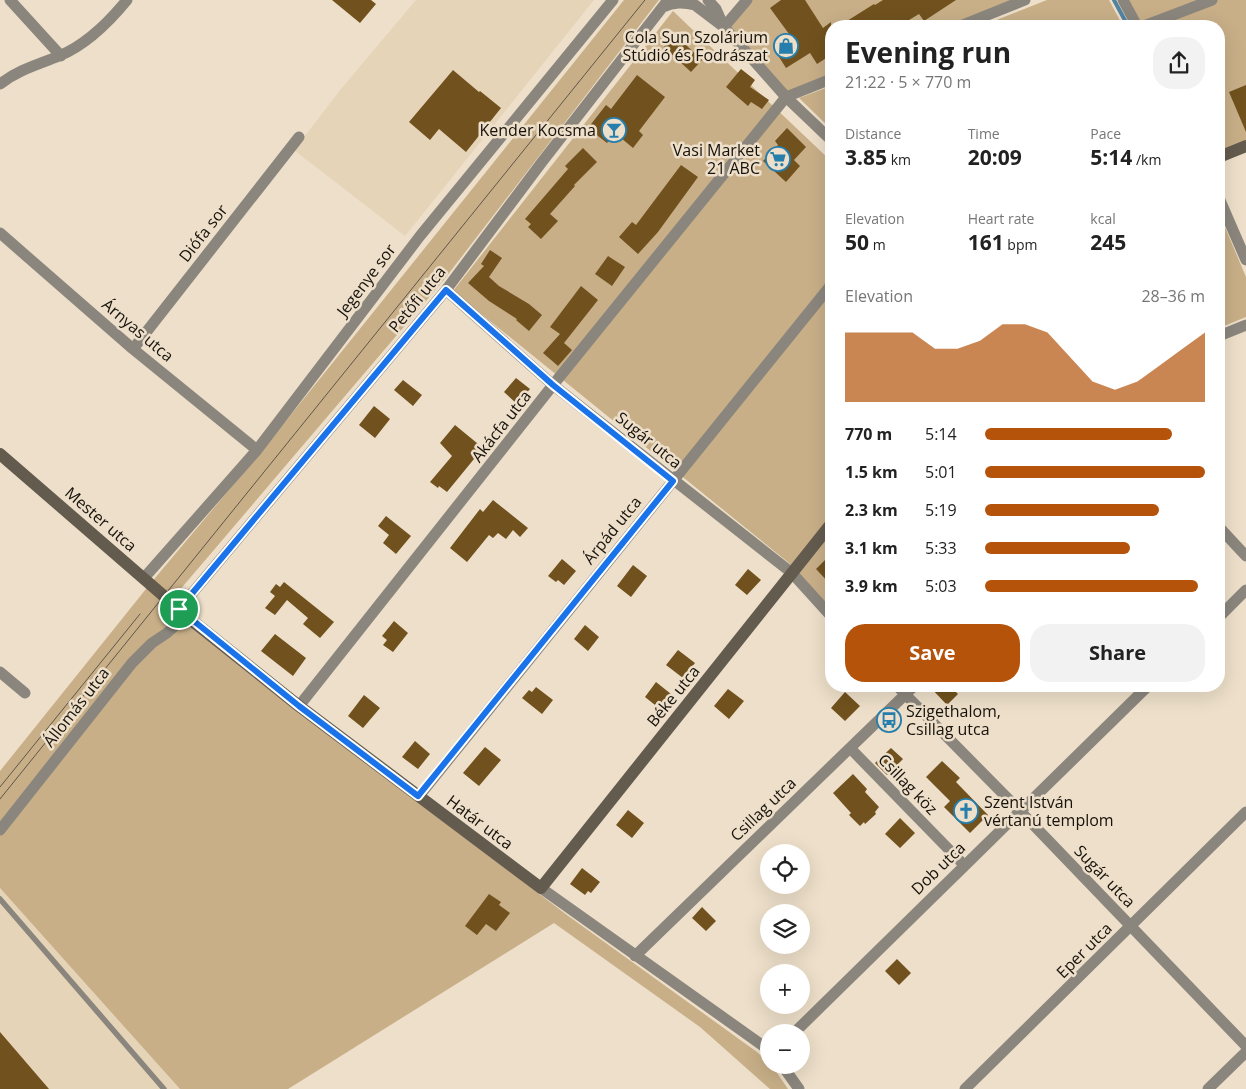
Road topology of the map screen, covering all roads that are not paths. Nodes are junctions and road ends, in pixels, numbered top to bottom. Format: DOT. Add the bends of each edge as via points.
graph roads {
  1 [pos="10,0"];
  2 [pos="127,0"];
  3 [pos="612,0"];
  4 [pos="708,0"];
  5 [pos="747,0"];
  6 [pos="1025,0"];
  7 [pos="1123,0"];
  8 [pos="1212,0"];
  9 [pos="666,4"];
  10 [pos="975,20"];
  11 [pos="1134,20"];
  12 [pos="1160,20"];
  13 [pos="724,26"];
  14 [pos="61,56"];
  15 [pos="825,81"];
  16 [pos="0,84"];
  17 [pos="786,97"];
  18 [pos="825,134"];
  19 [pos="299,137"];
  20 [pos="1246,146"];
  21 [pos="1225,155"];
  22 [pos="1225,212"];
  23 [pos="0,233"];
  24 [pos="1246,260"];
  25 [pos="446,290"];
  26 [pos="825,292"];
  27 [pos="1246,325"];
  28 [pos="1225,334"];
  29 [pos="133,348"];
  30 [pos="553,385"];
  31 [pos="257,450"];
  32 [pos="0,454"];
  33 [pos="673,481"];
  34 [pos="825,532"];
  35 [pos="1225,533"];
  36 [pos="1246,556"];
  37 [pos="792,573"];
  38 [pos="144,578"];
  39 [pos="1246,590"];
  40 [pos="179,609"];
  41 [pos="825,609"];
  42 [pos="1225,611"];
  43 [pos="0,672"];
  44 [pos="25,692"];
  45 [pos="899,692"];
  46 [pos="903,692"];
  47 [pos="1142,692"];
  48 [pos="299,706"];
  49 [pos="850,748"];
  50 [pos="418,796"];
  51 [pos="1021,812"];
  52 [pos="1246,812"];
  53 [pos="0,830"];
  54 [pos="964,865"];
  55 [pos="541,888"];
  56 [pos="0,899"];
  57 [pos="1131,926"];
  58 [pos="635,956"];
  59 [pos="804,1024"];
  60 [pos="760,1044"];
  61 [pos="1246,1046"];
  62 [pos="1246,1052"];
  63 [pos="788,1074"];
  64 [pos="164,1089"];
  65 [pos="799,1089"];
  66 [pos="965,1089"];
  67 [pos="1208,1089"];
  1 -- 14 [label="street"];
  2 -- 14 [label="street" via="113,18 90,38"];
  3 -- 31 [label="street, Jegenye sor" via="420,236"];
  4 -- 13 [label="street"];
  5 -- 13 [label="street"];
  6 -- 10 [label="street"];
  7 -- 11 [label="street"];
  8 -- 12 [label="street"];
  9 -- 13 [label="street" via="695,5"];
  9 -- 25 [label="street, Petőfi utca"];
  13 -- 17 [label="street"];
  14 -- 16 [label="street" via="32,65"];
  15 -- 17 [label="street"];
  17 -- 18 [label="street"];
  17 -- 30 [label="street, Akácfa utca"];
  19 -- 29 [label="street, Diófa sor"];
  20 -- 21 [label="street"];
  22 -- 24 [label="street"];
  23 -- 29 [label="street, Árnyas utca"];
  25 -- 30 [label="street, Sugár utca"];
  25 -- 40 [label="street, Petőfi utca"];
  26 -- 33 [label="street, Árpád utca"];
  27 -- 28 [label="street"];
  29 -- 31 [label="street, Árnyas utca"];
  30 -- 33 [label="street, Sugár utca"];
  30 -- 48 [label="street, Akácfa utca"];
  31 -- 38 [label="street, Jegenye sor"];
  32 -- 38 [label="street, Mester utca"];
  33 -- 37 [label="street, Sugár utca"];
  33 -- 50 [label="street, Árpád utca"];
  34 -- 37 [label="street, Béke utca"];
  35 -- 36 [label="street"];
  37 -- 41 [label="street, Sugár utca"];
  37 -- 55 [label="street, Béke utca"];
  38 -- 40 [label="street, Mester utca"];
  39 -- 42 [label="street"];
  40 -- 48 [label="street, Határ utca"];
  40 -- 53 [label="street, Állomás utca" via="178,622 132,663"];
  43 -- 44 [label="street"];
  45 -- 49 [label="street, Csillag utca"];
  46 -- 51 [label="street, Sugár utca"];
  47 -- 51 [label="street, Dob utca"];
  48 -- 50 [label="street, Határ utca"];
  49 -- 54 [label="street, Csillag köz"];
  49 -- 58 [label="street, Csillag utca"];
  50 -- 55 [label="street, Határ utca"];
  51 -- 54 [label="street, Dob utca"];
  51 -- 57 [label="street, Sugár utca"];
  52 -- 57 [label="street, Eper utca"];
  54 -- 59 [label="street, Dob utca"];
  55 -- 58 [label="street, Határ utca"];
  56 -- 64 [label="lane"];
  57 -- 61 [label="street, Sugár utca"];
  57 -- 66 [label="street, Eper utca"];
  58 -- 60 [label="street, Határ utca"];
  62 -- 67 [label="street"];
  63 -- 65 [label="street"];
}
